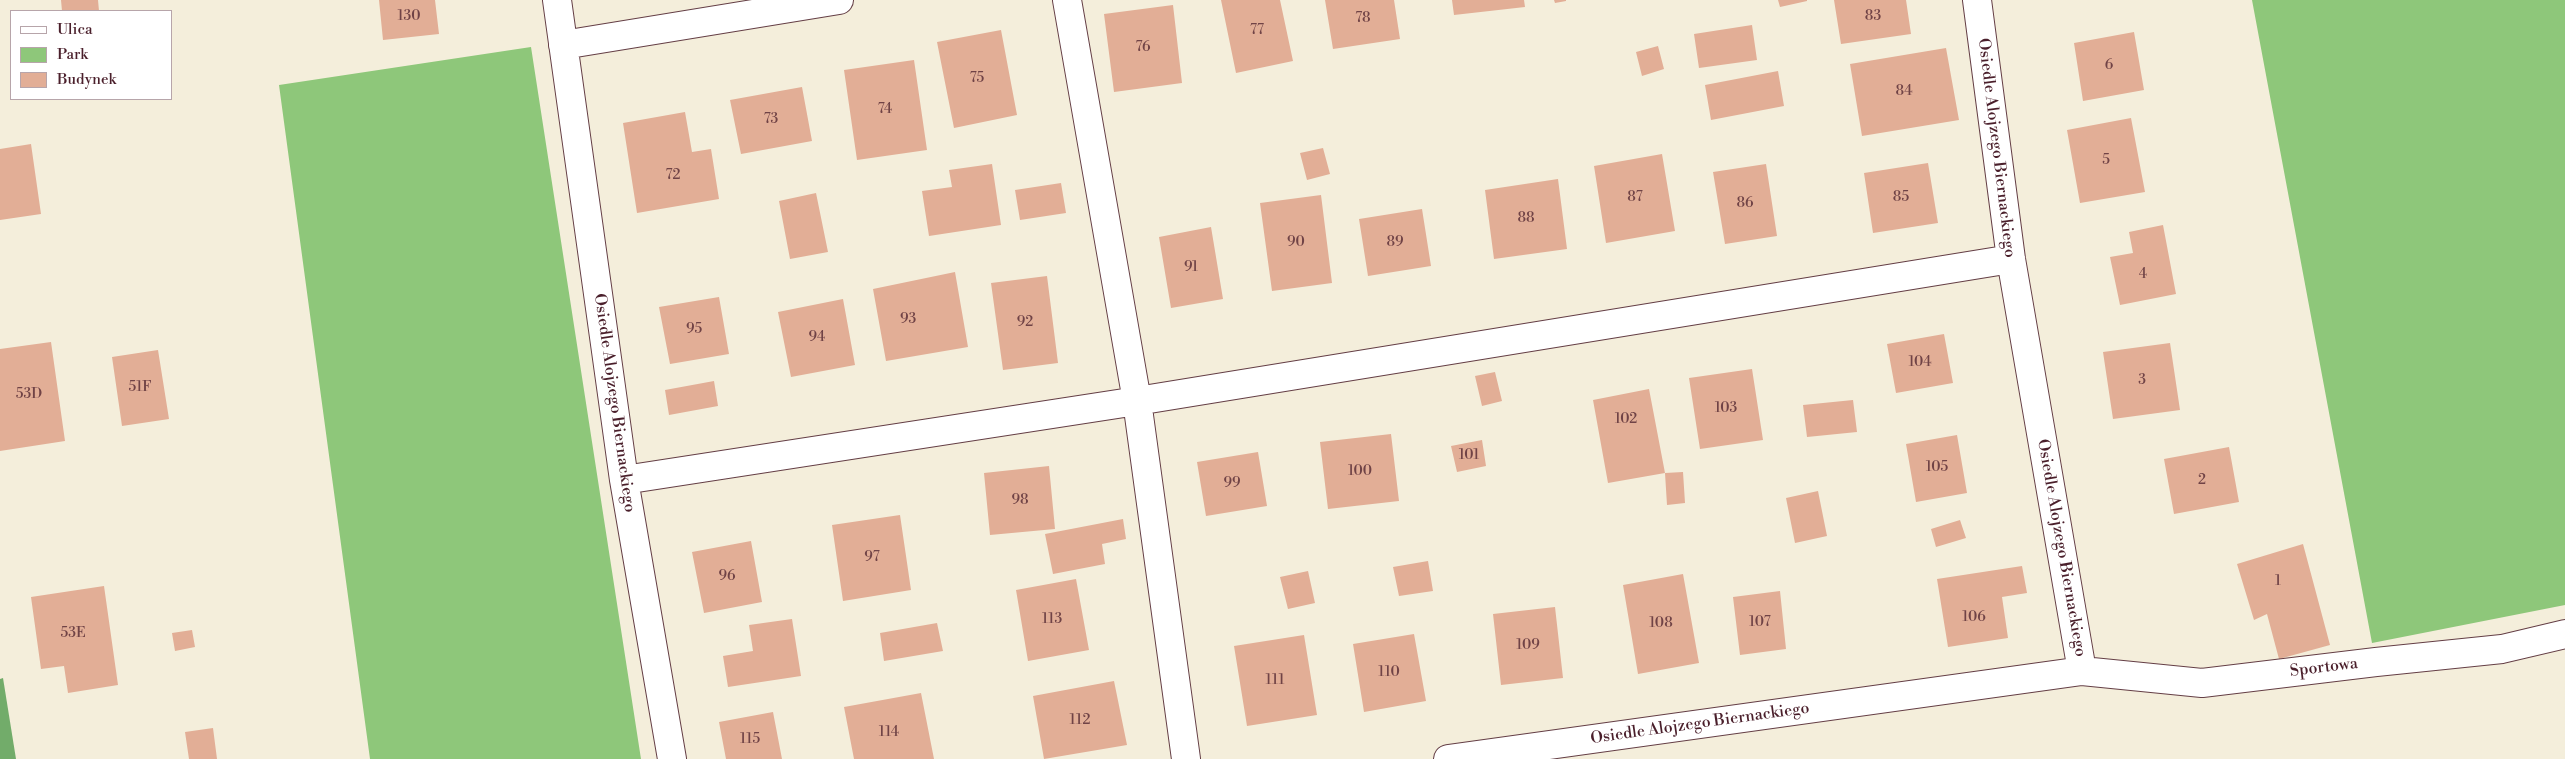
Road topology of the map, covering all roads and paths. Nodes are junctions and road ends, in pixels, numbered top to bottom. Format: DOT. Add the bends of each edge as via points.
graph roads {
  1 [pos="557,0"];
  2 [pos="839,0"];
  3 [pos="1067,0"];
  4 [pos="1977,0"];
  5 [pos="562,45"];
  6 [pos="2011,259"];
  7 [pos="1137,401"];
  8 [pos="624,480"];
  9 [pos="2565,634"];
  10 [pos="2082,671"];
  11 [pos="672,759"];
  12 [pos="1186,759"];
  13 [pos="1448,759"];
  1 -- 5 [label="street, Osiedle Alojzego Biernackiego"];
  2 -- 5 [label="street"];
  3 -- 7 [label="street"];
  4 -- 6 [label="street, Osiedle Alojzego Biernackiego"];
  5 -- 8 [label="street, Osiedle Alojzego Biernackiego"];
  6 -- 7 [label="street"];
  6 -- 10 [label="street, Osiedle Alojzego Biernackiego"];
  7 -- 8 [label="street"];
  7 -- 12 [label="street"];
  8 -- 11 [label="street, Osiedle Alojzego Biernackiego"];
  9 -- 10 [label="street, Sportowa" via="2502,649 2202,683"];
  10 -- 13 [label="street, Osiedle Alojzego Biernackiego"];
}
